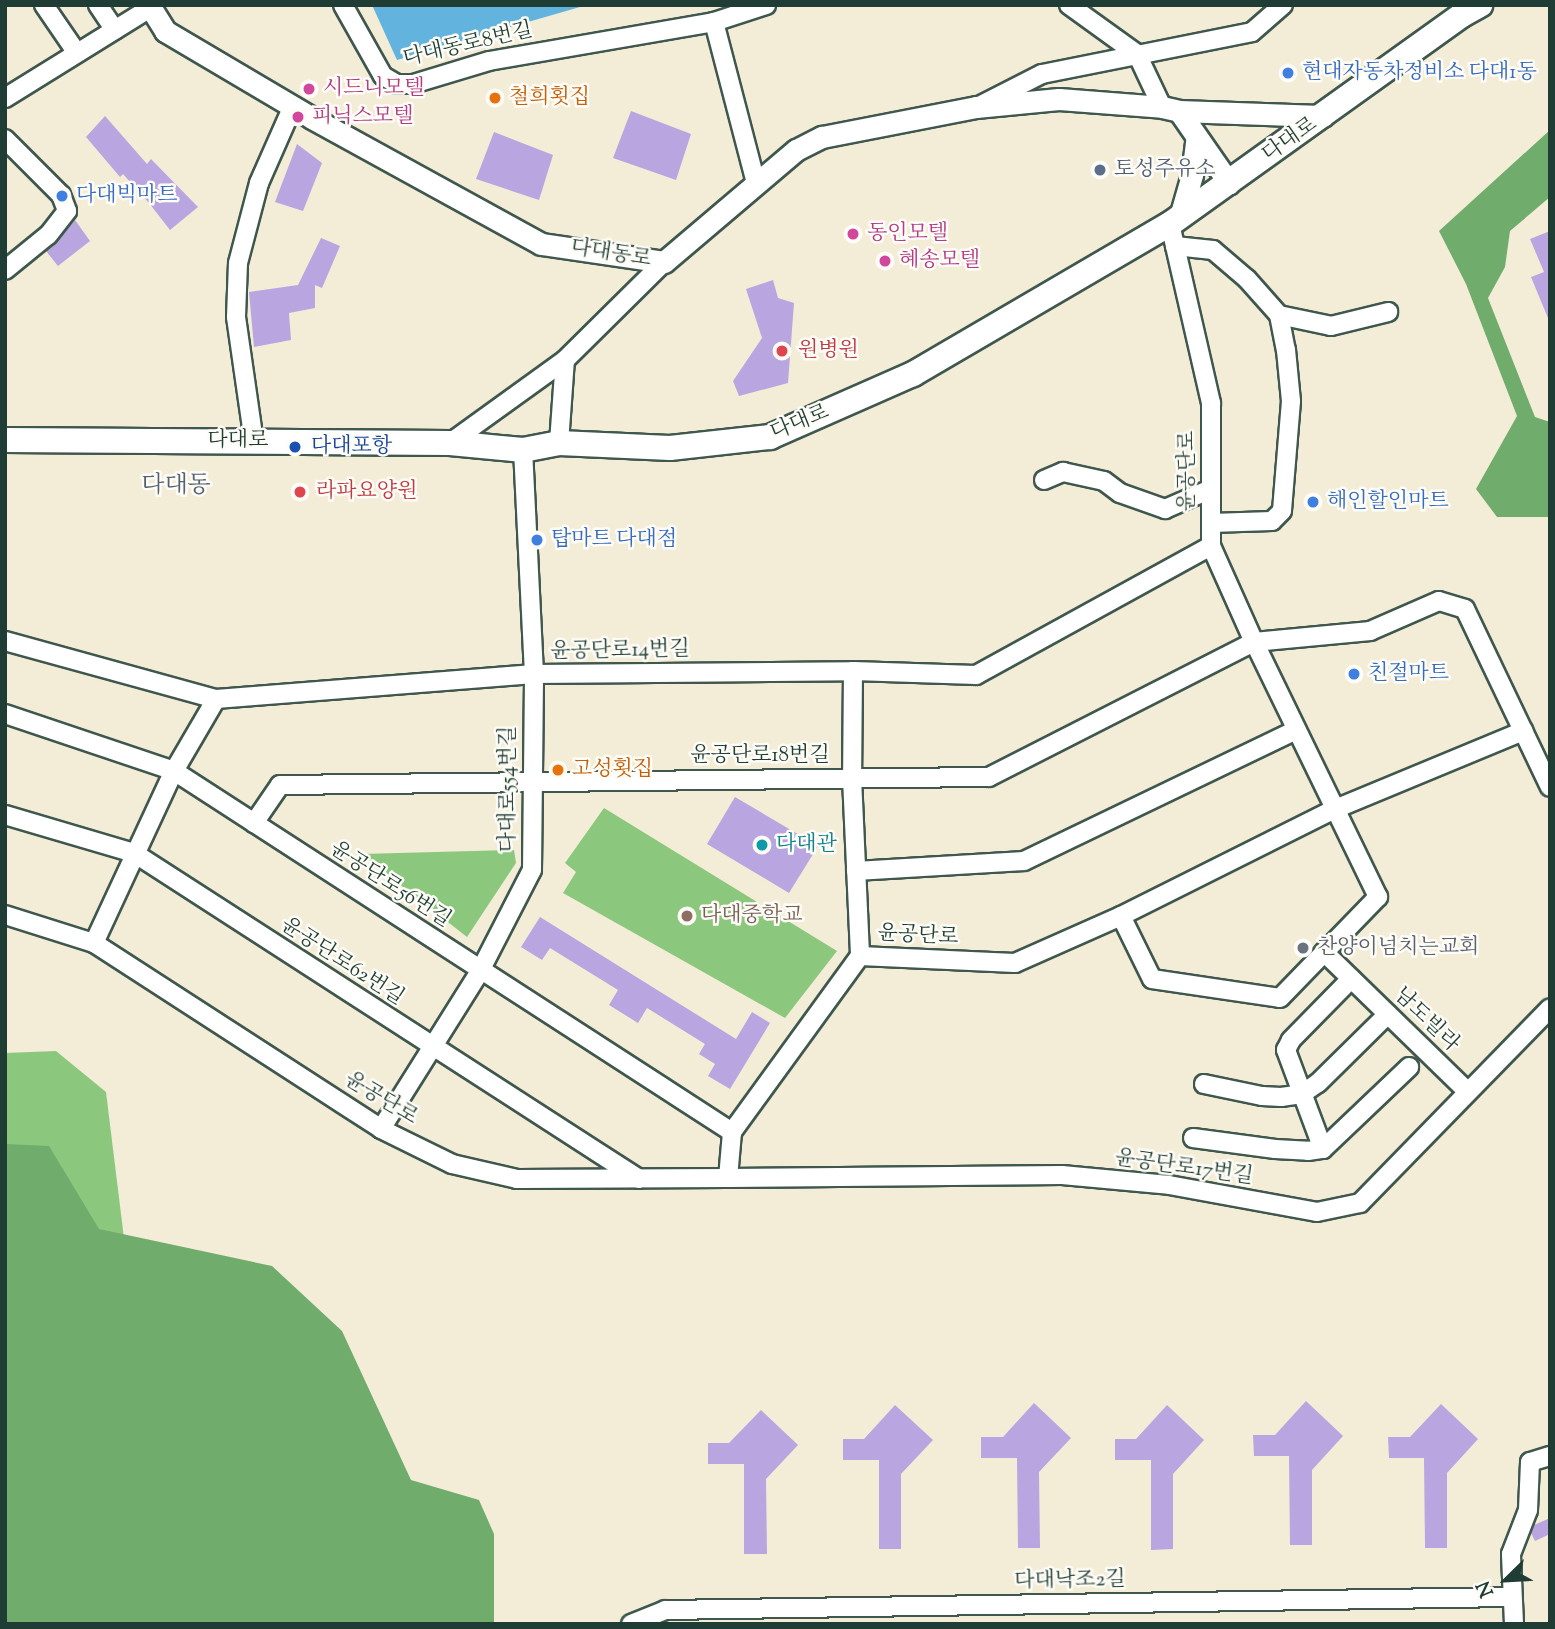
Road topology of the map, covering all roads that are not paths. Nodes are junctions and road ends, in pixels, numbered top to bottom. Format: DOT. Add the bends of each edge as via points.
graph roads {
  1 [pos="44,5"];
  2 [pos="98,5"];
  3 [pos="343,5"];
  4 [pos="766,5"];
  5 [pos="1069,5"];
  6 [pos="1283,5"];
  7 [pos="1480,5"];
  8 [pos="149,6"];
  9 [pos="714,22"];
  10 [pos="115,30"];
  11 [pos="77,53"];
  12 [pos="1137,54"];
  13 [pos="5,98"];
  14 [pos="293,106"];
  15 [pos="976,107"];
  16 [pos="1171,109"];
  17 [pos="1323,116"];
  18 [pos="1197,137"];
  19 [pos="5,139"];
  20 [pos="756,183"];
  21 [pos="1229,183"];
  22 [pos="1175,229"];
  23 [pos="664,262"];
  24 [pos="5,270"];
  25 [pos="1388,312"];
  26 [pos="1279,314"];
  27 [pos="565,360"];
  28 [pos="5,440"];
  29 [pos="254,442"];
  30 [pos="450,443"];
  31 [pos="559,443"];
  32 [pos="523,450"];
  33 [pos="1044,480"];
  34 [pos="1211,489"];
  35 [pos="1211,523"];
  36 [pos="1211,545"];
  37 [pos="5,641"];
  38 [pos="1254,642"];
  39 [pos="853,671"];
  40 [pos="534,674"];
  41 [pos="216,699"];
  42 [pos="5,714"];
  43 [pos="1296,730"];
  44 [pos="1523,731"];
  45 [pos="174,771"];
  46 [pos="852,778"];
  47 [pos="531,781"];
  48 [pos="1550,787"];
  49 [pos="1335,809"];
  50 [pos="5,814"];
  51 [pos="254,823"];
  52 [pos="134,853"];
  53 [pos="856,871"];
  54 [pos="5,915"];
  55 [pos="1121,916"];
  56 [pos="94,943"];
  57 [pos="1324,953"];
  58 [pos="860,956"];
  59 [pos="481,971"];
  60 [pos="1351,979"];
  61 [pos="1550,1008"];
  62 [pos="1388,1014"];
  63 [pos="431,1048"];
  64 [pos="1409,1067"];
  65 [pos="1204,1084"];
  66 [pos="1467,1091"];
  67 [pos="1302,1094"];
  68 [pos="381,1129"];
  69 [pos="732,1132"];
  70 [pos="1193,1138"];
  71 [pos="1323,1149"];
  72 [pos="728,1178"];
  73 [pos="639,1179"];
  74 [pos="1550,1456"];
  75 [pos="1512,1597"];
  76 [pos="631,1624"];
  77 [pos="1514,1624"];
  1 -- 11 [label="street"];
  2 -- 10 [label="street"];
  3 -- 9 [label="street, 다대동로8번길" via="373,62 383,76 397,84 414,84 489,61"];
  4 -- 9 [label="street, 다대동로8번길"];
  5 -- 12 [label="street"];
  6 -- 12 [label="street" via="1252,32"];
  7 -- 17 [label="main road, 다대로"];
  8 -- 10 [label="street"];
  8 -- 14 [label="street, 다대동로" via="165,31"];
  9 -- 20 [label="street"];
  10 -- 11 [label="street"];
  11 -- 13 [label="street"];
  12 -- 15 [label="street" via="1042,74"];
  12 -- 16 [label="street"];
  14 -- 23 [label="street, 다대동로" via="541,243"];
  14 -- 29 [label="street" via="260,183 238,263 236,317"];
  15 -- 16 [label="street, 다대동로" via="1059,99"];
  15 -- 20 [label="street, 다대동로" via="822,137 796,150"];
  16 -- 17 [label="street, 다대동로"];
  16 -- 18 [label="street"];
  17 -- 21 [label="main road, 다대로"];
  18 -- 21 [label="street"];
  18 -- 22 [label="street" via="1192,175"];
  19 -- 24 [label="street" via="61,195 67,211 48,235"];
  20 -- 23 [label="street, 다대동로"];
  21 -- 22 [label="main road, 다대로"];
  22 -- 26 [label="street" via="1213,250"];
  22 -- 31 [label="main road, 다대로" via="913,374 770,438 670,447"];
  22 -- 34 [label="street, 윤공단로" via="1211,403"];
  23 -- 27 [label="street"];
  25 -- 26 [label="street" via="1331,326"];
  26 -- 35 [label="street" via="1291,401 1282,511 1272,521"];
  27 -- 30 [label="street"];
  27 -- 31 [label="street"];
  28 -- 29 [label="main road, 다대로"];
  29 -- 30 [label="main road, 다대로"];
  30 -- 32 [label="main road, 다대로"];
  31 -- 32 [label="main road, 다대로"];
  32 -- 40 [label="street, 다대로554번길"];
  33 -- 34 [label="street" via="1063,472 1104,481 1120,493 1165,509"];
  34 -- 35 [label="street, 윤공단로"];
  35 -- 36 [label="street, 윤공단로"];
  36 -- 38 [label="street, 윤공단로"];
  36 -- 39 [label="street, 윤공단로14번길" via="976,675"];
  37 -- 41 [label="street, 윤공단로14번길"];
  38 -- 43 [label="street, 윤공단로"];
  38 -- 44 [label="street" via="1370,631 1439,601 1465,609"];
  38 -- 46 [label="street, 윤공단로18번길" via="989,777"];
  39 -- 40 [label="street, 윤공단로14번길"];
  39 -- 46 [label="street"];
  40 -- 41 [label="street, 윤공단로14번길"];
  40 -- 47 [label="street, 다대로554번길"];
  41 -- 45 [label="street"];
  42 -- 45 [label="street, 윤공단로56번길"];
  43 -- 49 [label="street, 윤공단로"];
  43 -- 53 [label="street" via="1024,861"];
  44 -- 48 [label="street"];
  44 -- 49 [label="street"];
  45 -- 51 [label="street, 윤공단로56번길"];
  45 -- 52 [label="street"];
  46 -- 47 [label="street, 윤공단로18번길"];
  46 -- 53 [label="street"];
  47 -- 51 [label="street, 윤공단로18번길" via="280,785"];
  47 -- 59 [label="street, 다대로554번길" via="532,870"];
  49 -- 55 [label="street, 윤공단로"];
  49 -- 57 [label="street" via="1378,897"];
  50 -- 52 [label="street, 윤공단로62번길"];
  51 -- 59 [label="street, 윤공단로56번길"];
  52 -- 56 [label="street"];
  52 -- 63 [label="street, 윤공단로62번길"];
  53 -- 58 [label="street"];
  54 -- 56 [label="street, 윤공단로"];
  55 -- 57 [label="street" via="1152,979 1279,998"];
  55 -- 58 [label="street, 윤공단로" via="1015,963"];
  56 -- 68 [label="street, 윤공단로"];
  57 -- 60 [label="street, 남도빌라"];
  58 -- 69 [label="street, 윤공단로"];
  59 -- 63 [label="street, 다대로554번길"];
  59 -- 69 [label="street, 윤공단로56번길"];
  60 -- 62 [label="street, 남도빌라"];
  60 -- 67 [label="street" via="1286,1050"];
  61 -- 66 [label="street, 윤공단로17번길"];
  62 -- 66 [label="street, 남도빌라"];
  62 -- 67 [label="street"];
  63 -- 68 [label="street, 다대로554번길"];
  63 -- 73 [label="street, 윤공단로62번길"];
  64 -- 71 [label="street"];
  65 -- 67 [label="street" via="1262,1096"];
  66 -- 72 [label="street, 윤공단로17번길" via="1360,1203 1317,1212 1169,1185 1062,1175"];
  67 -- 71 [label="street"];
  68 -- 73 [label="street, 윤공단로" via="452,1164 517,1179"];
  69 -- 72 [label="street"];
  70 -- 71 [label="street" via="1308,1152"];
  72 -- 73 [label="street, 윤공단로"];
  74 -- 75 [label="street" via="1530,1462 1528,1510 1511,1554"];
  75 -- 76 [label="street, 다대낙조2길" via="665,1610"];
  75 -- 77 [label="street"];
}
